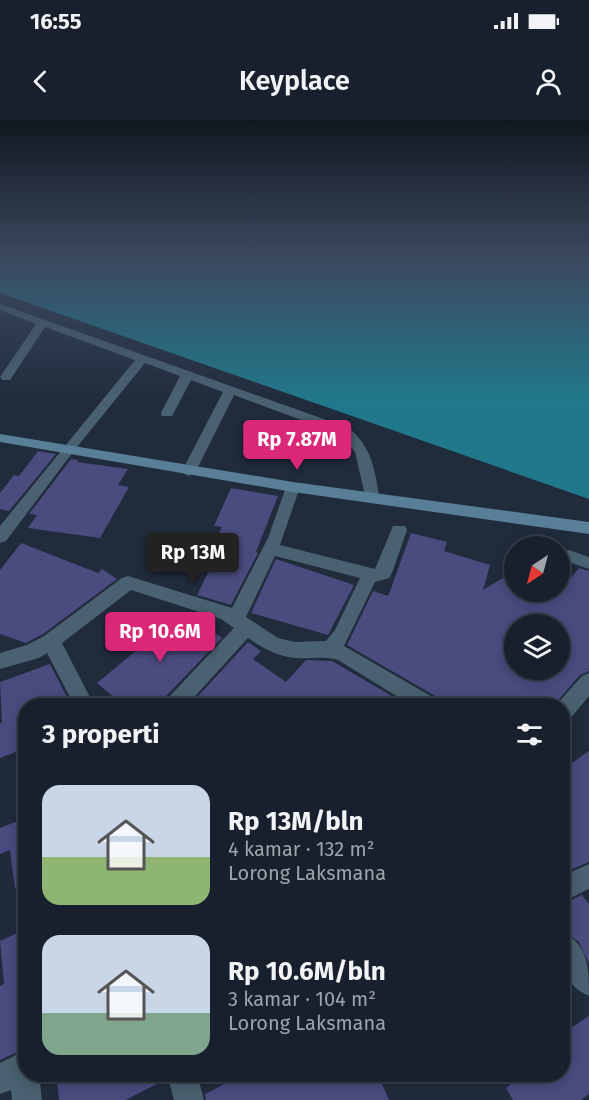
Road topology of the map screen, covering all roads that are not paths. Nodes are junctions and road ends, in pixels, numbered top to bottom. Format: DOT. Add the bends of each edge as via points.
graph roads {
  1 [pos="13,311"];
  2 [pos="43,322"];
  3 [pos="142,359"];
  4 [pos="187,375"];
  5 [pos="6,377"];
  6 [pos="230,390"];
  7 [pos="167,413"];
  8 [pos="0,438"];
  9 [pos="68,449"];
  10 [pos="189,471"];
  11 [pos="292,487"];
  12 [pos="371,496"];
  13 [pos="589,528"];
  14 [pos="399,530"];
  15 [pos="0,537"];
  16 [pos="271,549"];
  17 [pos="570,556"];
  18 [pos="589,563"];
  19 [pos="370,574"];
  20 [pos="241,624"];
  21 [pos="51,641"];
  22 [pos="331,650"];
  23 [pos="0,661"];
  24 [pos="589,682"];
  25 [pos="80,698"];
  26 [pos="180,698"];
  27 [pos="418,698"];
  28 [pos="570,704"];
  29 [pos="589,876"];
  30 [pos="570,886"];
  31 [pos="570,956"];
  32 [pos="589,982"];
  33 [pos="20,1082"];
  34 [pos="184,1082"];
  35 [pos="27,1100"];
  36 [pos="189,1100"];
  1 -- 2 [label="street"];
  2 -- 3 [label="street"];
  2 -- 5 [label="street"];
  3 -- 4 [label="street"];
  3 -- 9 [label="street"];
  4 -- 6 [label="street"];
  4 -- 7 [label="street"];
  6 -- 10 [label="street"];
  6 -- 12 [label="street" via="344,431 356,440 364,452"];
  8 -- 9 [label="street"];
  9 -- 10 [label="street"];
  9 -- 15 [label="street"];
  10 -- 11 [label="street"];
  11 -- 12 [label="street"];
  11 -- 16 [label="street"];
  12 -- 13 [label="street"];
  14 -- 19 [label="street" via="383,573"];
  16 -- 19 [label="street"];
  16 -- 20 [label="street"];
  17 -- 18 [label="street"];
  19 -- 22 [label="street"];
  20 -- 21 [label="street" via="227,614 128,583"];
  20 -- 22 [label="street" via="273,645 295,650"];
  20 -- 26 [label="street"];
  21 -- 23 [label="street" via="32,652"];
  21 -- 25 [label="street"];
  22 -- 27 [label="street"];
  24 -- 28 [label="street"];
  29 -- 30 [label="street"];
  31 -- 32 [label="street"];
  33 -- 35 [label="street"];
  34 -- 36 [label="street"];
}
